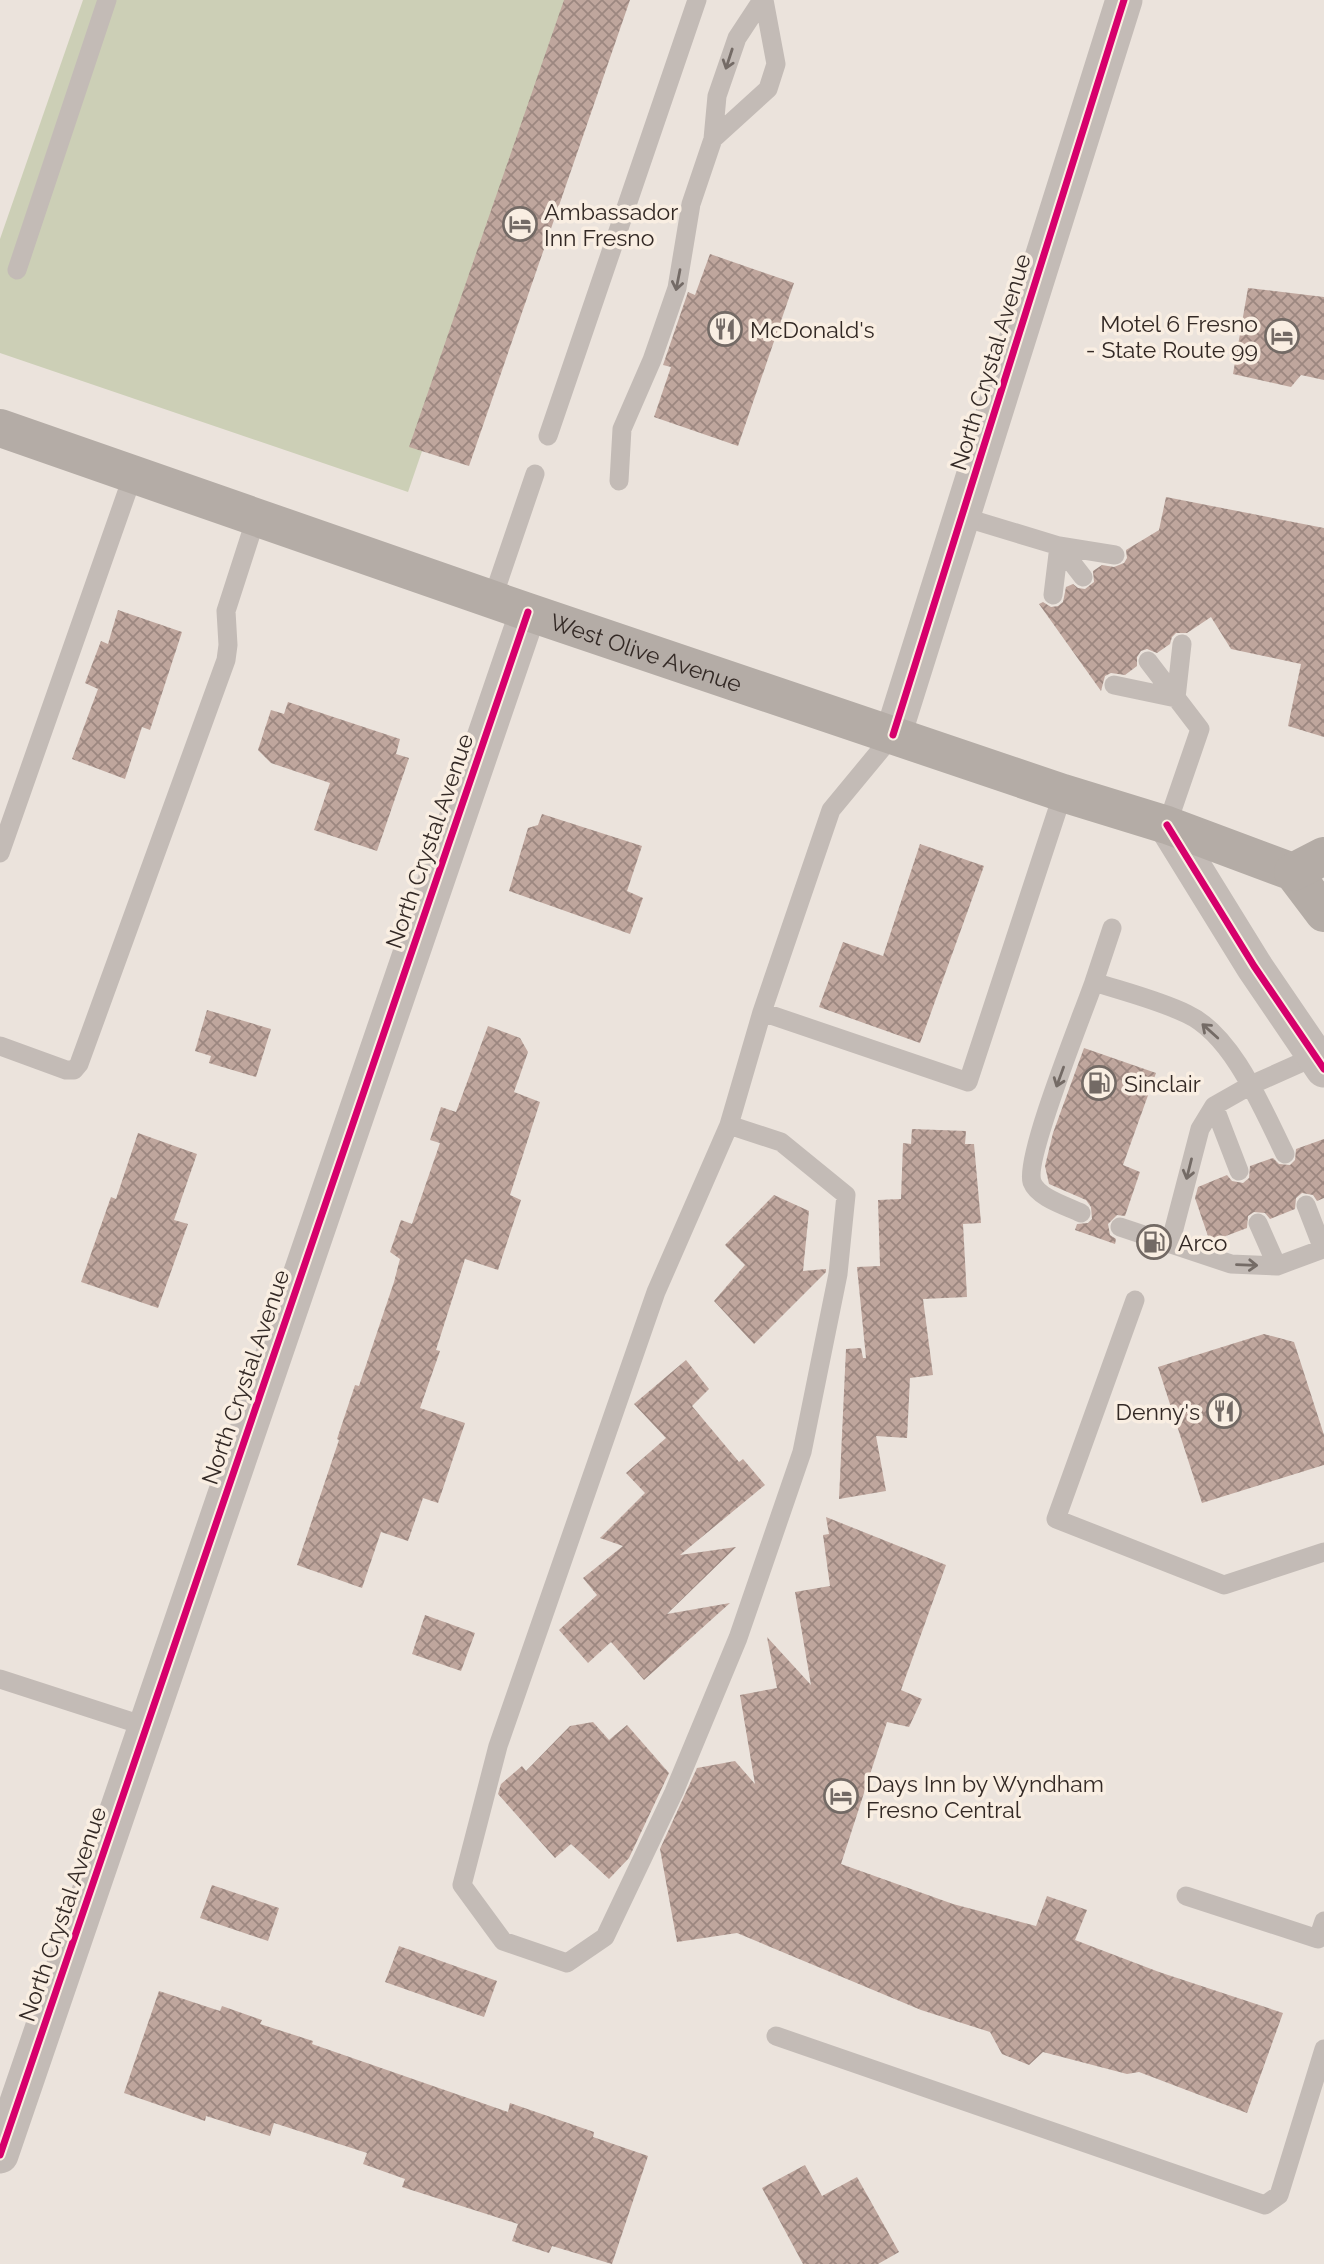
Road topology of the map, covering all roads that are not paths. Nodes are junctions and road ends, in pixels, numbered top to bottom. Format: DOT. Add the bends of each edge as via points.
graph roads {
  1 [pos="107,0"];
  2 [pos="697,0"];
  3 [pos="763,0"];
  4 [pos="1124,0"];
  5 [pos="713,139"];
  6 [pos="17,270"];
  7 [pos="0,428"];
  8 [pos="548,436"];
  9 [pos="133,474"];
  10 [pos="535,474"];
  11 [pos="619,481"];
  12 [pos="963,517"];
  13 [pos="256,518"];
  14 [pos="1059,546"];
  15 [pos="1115,555"];
  16 [pos="1083,577"];
  17 [pos="1053,595"];
  18 [pos="492,600"];
  19 [pos="528,612"];
  20 [pos="1182,644"];
  21 [pos="1148,661"];
  22 [pos="1114,685"];
  23 [pos="1176,698"];
  24 [pos="893,735"];
  25 [pos="1063,793"];
  26 [pos="1167,825"];
  27 [pos="0,853"];
  28 [pos="1309,864"];
  29 [pos="1324,913"];
  30 [pos="1112,928"];
  31 [pos="1094,982"];
  32 [pos="762,1012"];
  33 [pos="0,1046"];
  34 [pos="1320,1063"];
  35 [pos="1251,1085"];
  36 [pos="1214,1106"];
  37 [pos="729,1125"];
  38 [pos="1284,1154"];
  39 [pos="1239,1171"];
  40 [pos="1306,1205"];
  41 [pos="1081,1213"];
  42 [pos="1258,1223"];
  43 [pos="1120,1227"];
  44 [pos="1170,1244"];
  45 [pos="1324,1248"];
  46 [pos="1277,1266"];
  47 [pos="1135,1300"];
  48 [pos="1324,1552"];
  49 [pos="0,1679"];
  50 [pos="145,1726"];
  51 [pos="1186,1896"];
  52 [pos="1322,1937"];
  53 [pos="776,2036"];
  54 [pos="1324,2049"];
  55 [pos="0,2155"];
  1 -- 6 [label="lane"];
  2 -- 8 [label="lane"];
  3 -- 5 [label="lane, one-way" via="737,37 717,96"];
  3 -- 5 [label="lane" via="776,64 768,89"];
  4 -- 12 [label="street, North Crystal Avenue"];
  5 -- 11 [label="lane, one-way" via="691,204 677,289 622,429"];
  7 -- 9 [label="main road, West Olive Avenue"];
  9 -- 13 [label="main road, West Olive Avenue"];
  9 -- 27 [label="lane"];
  10 -- 18 [label="lane"];
  12 -- 14 [label="lane"];
  12 -- 24 [label="street, North Crystal Avenue"];
  13 -- 18 [label="main road, West Olive Avenue"];
  13 -- 33 [label="lane" via="226,611 226,660 79,1064 66,1070"];
  14 -- 15 [label="lane"];
  14 -- 16 [label="lane"];
  14 -- 17 [label="lane"];
  18 -- 19 [label="main road, West Olive Avenue"];
  19 -- 24 [label="main road, West Olive Avenue"];
  19 -- 50 [label="street, North Crystal Avenue"];
  20 -- 23 [label="lane"];
  21 -- 23 [label="lane"];
  22 -- 23 [label="lane"];
  23 -- 26 [label="lane" via="1199,729"];
  24 -- 25 [label="main road, West Olive Avenue"];
  24 -- 32 [label="lane" via="831,810"];
  25 -- 26 [label="main road, West Olive Avenue"];
  25 -- 32 [label="lane" via="968,1082"];
  26 -- 28 [label="main road, West Olive Avenue"];
  26 -- 34 [label="street"];
  28 -- 29 [label="main road, West Olive Avenue"];
  30 -- 31 [label="lane"];
  35 -- 31 [label="lane, one-way" via="1214,1032 1188,1014"];
  31 -- 41 [label="lane, one-way" via="1031,1168 1032,1183 1044,1196"];
  32 -- 37 [label="lane"];
  34 -- 35 [label="lane"];
  35 -- 36 [label="lane"];
  35 -- 38 [label="lane"];
  36 -- 39 [label="lane"];
  36 -- 44 [label="lane, one-way" via="1200,1129"];
  37 -- 37 [label="lane" via="781,1142 846,1195 838,1274 802,1452 738,1639 674,1792 605,1937 567,1963 503,1941 463,1885 498,1746 656,1292"];
  40 -- 45 [label="lane"];
  42 -- 46 [label="lane"];
  43 -- 44 [label="lane"];
  44 -- 46 [label="lane, one-way" via="1231,1264"];
  45 -- 46 [label="lane"];
  47 -- 48 [label="lane" via="1056,1519 1224,1585"];
  49 -- 50 [label="lane"];
  50 -- 55 [label="street, North Crystal Avenue"];
  51 -- 52 [label="lane"];
  53 -- 54 [label="lane" via="1265,2204 1279,2195"];
}
